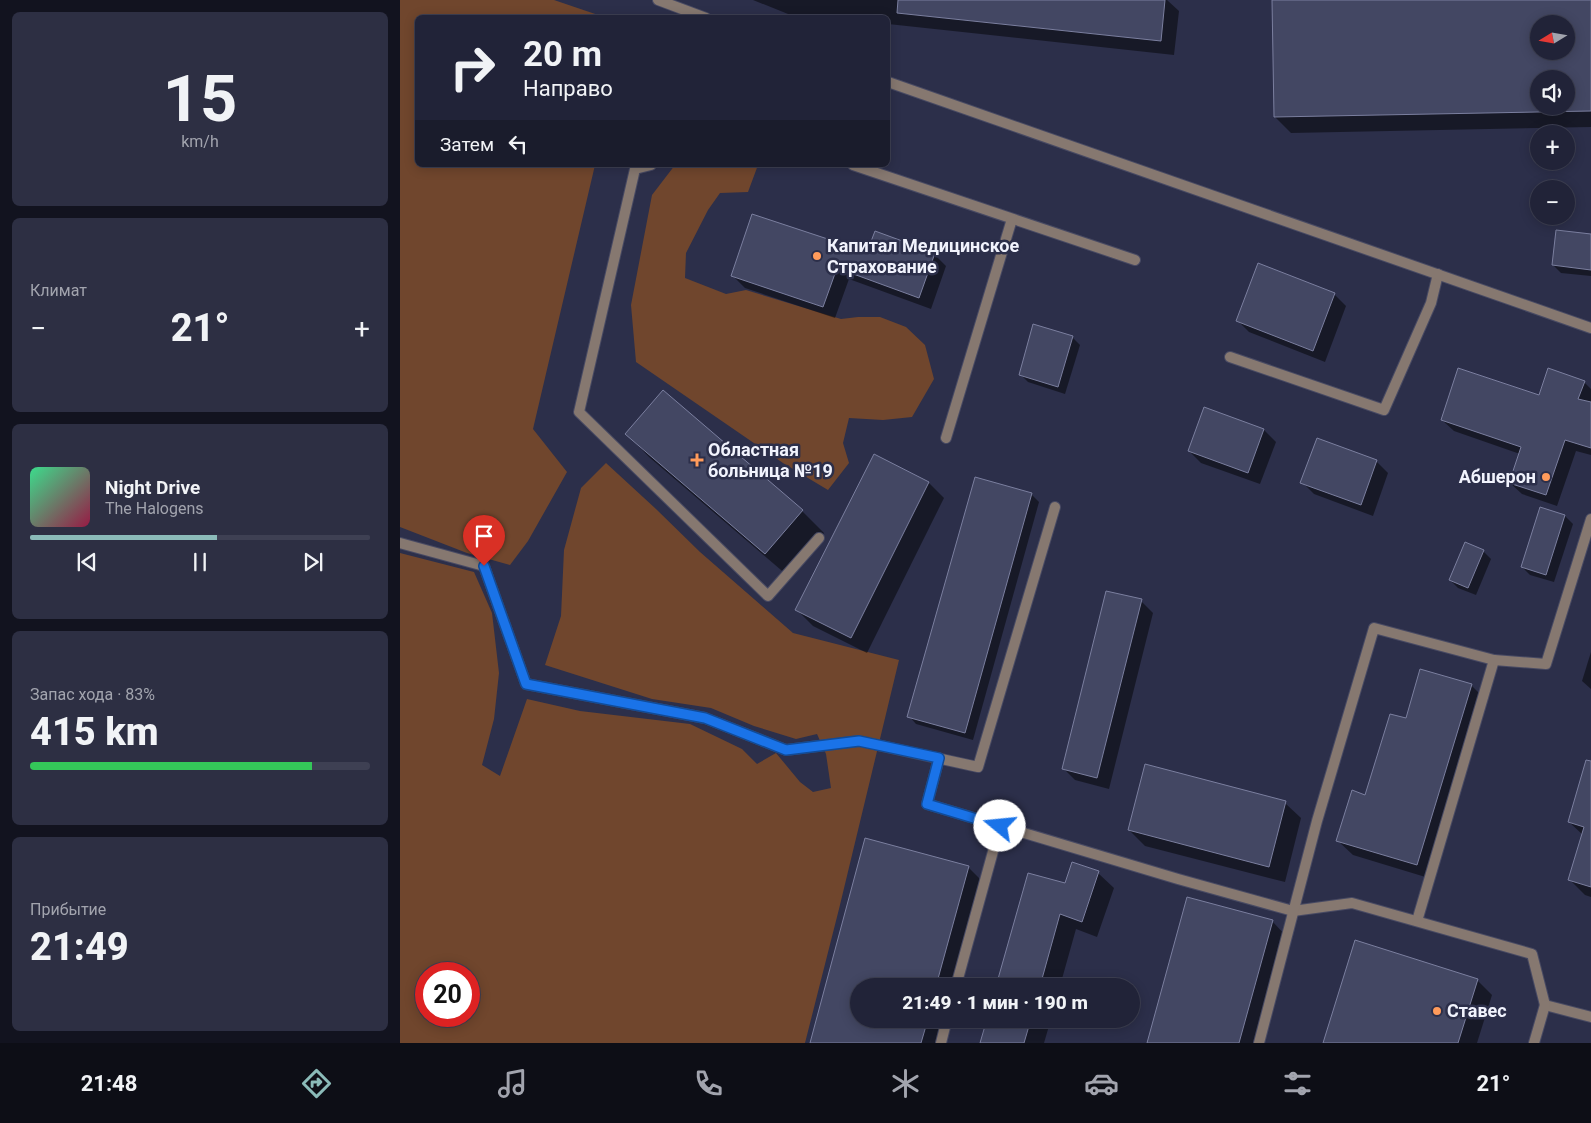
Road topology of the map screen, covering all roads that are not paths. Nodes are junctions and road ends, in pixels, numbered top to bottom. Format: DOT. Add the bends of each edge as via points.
graph roads {
  1 [pos="658,0"];
  2 [pos="698,15"];
  3 [pos="890,83"];
  4 [pos="642,167"];
  5 [pos="859,167"];
  6 [pos="1012,219"];
  7 [pos="1135,260"];
  8 [pos="1438,274"];
  9 [pos="1591,328"];
  10 [pos="1230,357"];
  11 [pos="946,438"];
  12 [pos="1055,507"];
  13 [pos="1591,519"];
  14 [pos="819,538"];
  15 [pos="400,543"];
  16 [pos="1494,660"];
  17 [pos="939,758"];
  18 [pos="1000,826"];
  19 [pos="1293,911"];
  20 [pos="1417,921"];
  21 [pos="958,978"];
  22 [pos="1545,1005"];
  23 [pos="1591,1017"];
  24 [pos="945,1028"];
  25 [pos="941,1043"];
  26 [pos="1259,1043"];
  27 [pos="1534,1043"];
  1 -- 2 [label="street"];
  3 -- 8 [label="street"];
  4 -- 14 [label="street" via="634,169 579,412 768,596"];
  5 -- 6 [label="street"];
  6 -- 7 [label="street"];
  6 -- 11 [label="street"];
  8 -- 9 [label="street"];
  8 -- 10 [label="street" via="1431,303 1384,410"];
  12 -- 17 [label="street" via="978,767"];
  13 -- 16 [label="street" via="1546,664"];
  15 -- 17 [label="street" via="484,566 526,684 705,718 786,750 859,741"];
  16 -- 19 [label="street" via="1374,628"];
  16 -- 20 [label="street"];
  17 -- 18 [label="street" via="927,804"];
  18 -- 19 [label="street"];
  18 -- 21 [label="street"];
  19 -- 20 [label="street" via="1352,903"];
  19 -- 26 [label="street"];
  20 -- 22 [label="street" via="1532,954"];
  22 -- 23 [label="street"];
  22 -- 27 [label="street"];
  24 -- 25 [label="street"];
}
